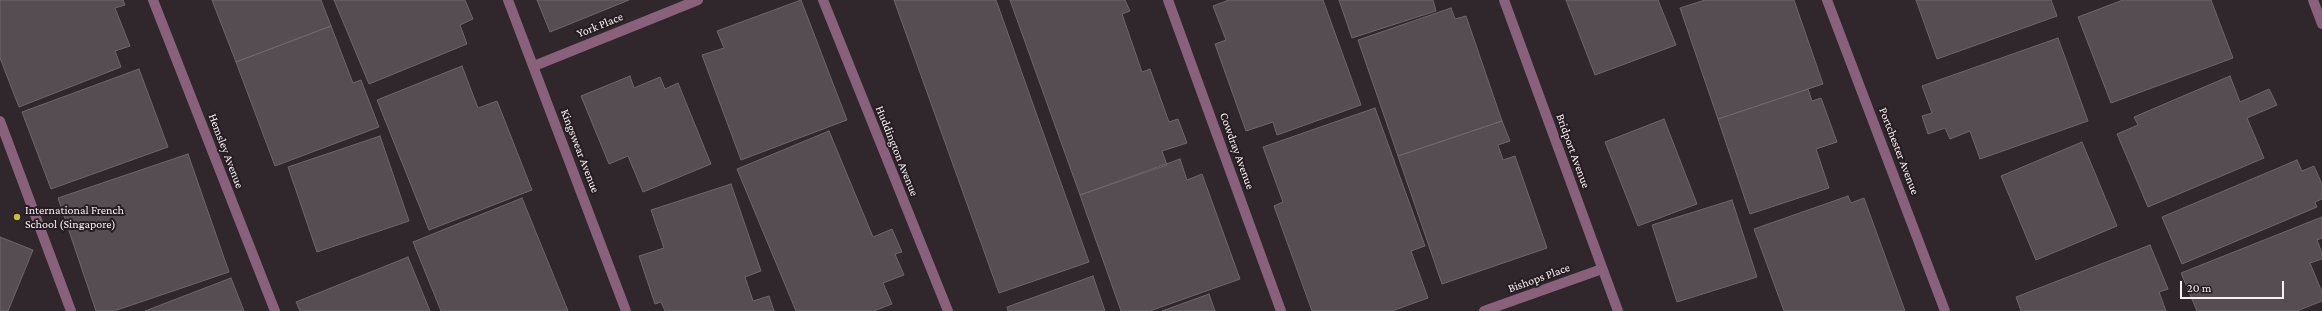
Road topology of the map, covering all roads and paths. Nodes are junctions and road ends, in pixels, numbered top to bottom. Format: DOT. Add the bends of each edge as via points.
graph roads {
  1 [pos="153,0"];
  2 [pos="508,0"];
  3 [pos="698,0"];
  4 [pos="823,0"];
  5 [pos="1168,0"];
  6 [pos="1504,0"];
  7 [pos="1827,0"];
  8 [pos="2313,0"];
  9 [pos="2322,24"];
  10 [pos="534,66"];
  11 [pos="0,121"];
  12 [pos="1602,269"];
  13 [pos="71,311"];
  14 [pos="274,311"];
  15 [pos="626,311"];
  16 [pos="948,311"];
  17 [pos="1281,311"];
  18 [pos="1484,311"];
  19 [pos="1618,311"];
  20 [pos="1945,311"];
  1 -- 14 [label="street, Hemsley Avenue"];
  2 -- 10 [label="street, Kingswear Avenue"];
  3 -- 10 [label="street, York Place"];
  4 -- 16 [label="street, Huddington Avenue"];
  5 -- 17 [label="street, Cowdray Avenue"];
  6 -- 12 [label="street, Bridport Avenue"];
  7 -- 20 [label="street, Portchester Avenue"];
  8 -- 9 [label="street"];
  10 -- 15 [label="street, Kingswear Avenue"];
  11 -- 13 [label="street"];
  12 -- 18 [label="street, Bishops Place"];
  12 -- 19 [label="street, Bridport Avenue"];
}
